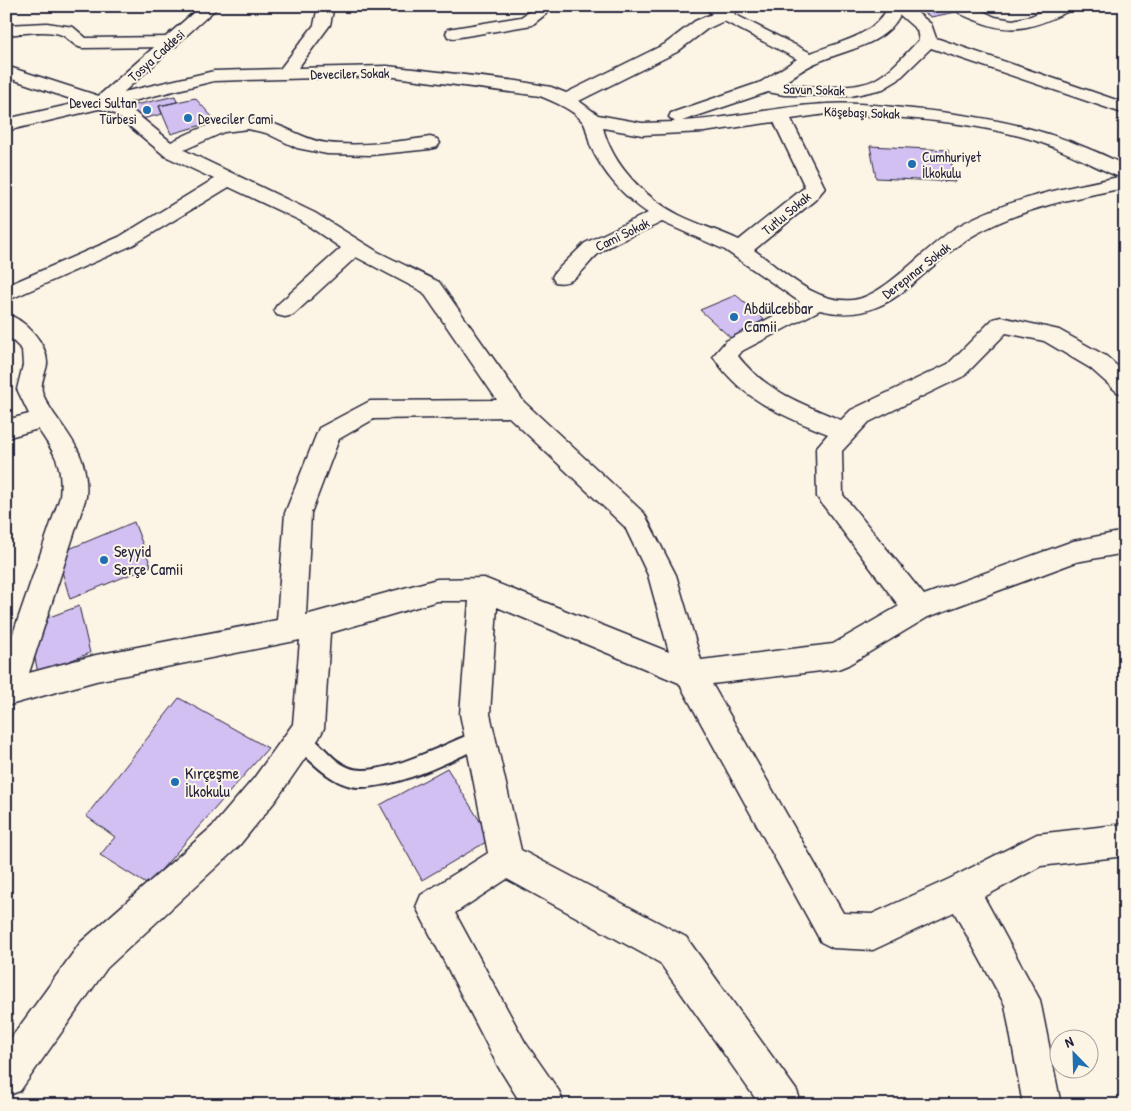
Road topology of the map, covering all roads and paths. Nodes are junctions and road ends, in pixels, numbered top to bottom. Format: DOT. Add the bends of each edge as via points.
graph roads {
  1 [pos="210,6"];
  2 [pos="326,6"];
  3 [pos="548,6"];
  4 [pos="898,6"];
  5 [pos="960,6"];
  6 [pos="1067,6"];
  7 [pos="723,9"];
  8 [pos="6,30"];
  9 [pos="454,33"];
  10 [pos="170,42"];
  11 [pos="928,42"];
  12 [pos="810,59"];
  13 [pos="6,71"];
  14 [pos="285,74"];
  15 [pos="766,86"];
  16 [pos="566,100"];
  17 [pos="101,103"];
  18 [pos="1125,109"];
  19 [pos="780,116"];
  20 [pos="592,120"];
  21 [pos="6,125"];
  22 [pos="642,129"];
  23 [pos="430,142"];
  24 [pos="169,150"];
  25 [pos="1125,173"];
  26 [pos="230,178"];
  27 [pos="1125,182"];
  28 [pos="663,214"];
  29 [pos="354,248"];
  30 [pos="740,250"];
  31 [pos="563,277"];
  32 [pos="6,294"];
  33 [pos="819,301"];
  34 [pos="285,310"];
  35 [pos="6,321"];
  36 [pos="1125,386"];
  37 [pos="515,408"];
  38 [pos="44,419"];
  39 [pos="6,430"];
  40 [pos="845,431"];
  41 [pos="1125,542"];
  42 [pos="484,589"];
  43 [pos="918,608"];
  44 [pos="303,627"];
  45 [pos="690,674"];
  46 [pos="7,693"];
  47 [pos="481,738"];
  48 [pos="301,739"];
  49 [pos="1125,840"];
  50 [pos="506,860"];
  51 [pos="961,891"];
  52 [pos="6,1077"];
  53 [pos="545,1105"];
  54 [pos="783,1105"];
  55 [pos="1042,1105"];
  1 -- 10 [label="street, Tosya Caddesi"];
  2 -- 14 [label="street" via="322,25"];
  3 -- 9 [label="street" via="526,21"];
  4 -- 11 [label="street" via="925,28"];
  4 -- 12 [label="street" via="876,35"];
  5 -- 6 [label="street" via="980,18 1008,27 1041,19"];
  7 -- 12 [label="street"];
  7 -- 16 [label="street" via="672,48"];
  8 -- 10 [label="street" via="47,28 67,31 82,43"];
  10 -- 17 [label="street, Tosya Caddesi"];
  11 -- 15 [label="street, Savun Sokak" via="892,76 877,85 851,91 784,90"];
  11 -- 18 [label="street"];
  12 -- 15 [label="street"];
  13 -- 17 [label="street"];
  14 -- 16 [label="street, Deveciler Sokak" via="387,71 517,86"];
  14 -- 17 [label="street, Deveciler Sokak" via="214,76"];
  15 -- 22 [label="street, Savun Sokak"];
  16 -- 20 [label="street, Deveciler Sokak"];
  17 -- 21 [label="street, Deveciler Sokak"];
  17 -- 24 [label="street" via="121,110"];
  19 -- 22 [label="street, Köşebaşı Sokak" via="704,126"];
  19 -- 25 [label="street, Köşebaşı Sokak" via="826,109 874,110 976,122 1030,133 1083,152"];
  19 -- 30 [label="street, Tutlu Sokak" via="814,188"];
  20 -- 22 [label="street, Köşebaşı Sokak"];
  20 -- 28 [label="street, Derepınar Sokak" via="604,157 616,173 642,199"];
  23 -- 24 [label="street" via="374,150 313,146 248,123 215,130"];
  24 -- 26 [label="street"];
  26 -- 29 [label="street" via="308,217"];
  26 -- 32 [label="street" via="126,241"];
  27 -- 33 [label="street, Derepınar Sokak" via="1054,196 968,229 874,301 854,307"];
  28 -- 30 [label="street, Derepınar Sokak"];
  28 -- 31 [label="street, Cami Sokak" via="592,248"];
  29 -- 34 [label="street"];
  29 -- 37 [label="street" via="431,286"];
  30 -- 33 [label="street, Derepınar Sokak"];
  33 -- 40 [label="street" via="734,346 725,356 739,374 771,401"];
  35 -- 38 [label="street" via="29,343 36,355 37,365 29,389"];
  36 -- 40 [label="street" via="1098,362 1050,335 1001,324 956,370 860,416"];
  37 -- 44 [label="street" via="370,410 328,434 298,513"];
  37 -- 45 [label="street" via="635,520 662,575"];
  38 -- 39 [label="street"];
  38 -- 46 [label="street" via="68,454 75,477 72,497"];
  40 -- 43 [label="street" via="829,448 830,497"];
  41 -- 43 [label="street" via="1073,552"];
  42 -- 44 [label="street" via="437,590"];
  42 -- 45 [label="street"];
  42 -- 47 [label="street" via="475,714"];
  43 -- 45 [label="street" via="838,656"];
  44 -- 46 [label="street" via="96,668"];
  44 -- 48 [label="street" via="308,728"];
  45 -- 51 [label="street" via="833,930 873,932"];
  47 -- 48 [label="lane" via="389,775 356,778 334,768"];
  47 -- 50 [label="street"];
  48 -- 52 [label="street" via="226,836 94,955"];
  49 -- 51 [label="street" via="1037,850"];
  50 -- 53 [label="street" via="433,907 512,1055"];
  50 -- 54 [label="street" via="673,950"];
  51 -- 55 [label="street" via="1022,1000"];
}
